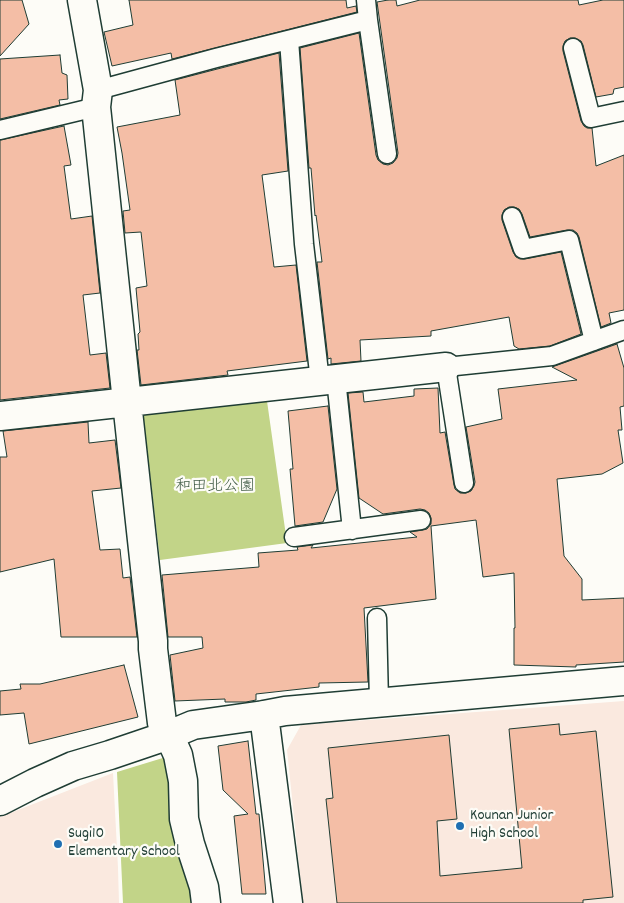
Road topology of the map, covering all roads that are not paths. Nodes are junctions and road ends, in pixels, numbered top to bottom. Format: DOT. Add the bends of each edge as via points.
graph roads {
  1 [pos="82,0"];
  2 [pos="366,0"];
  3 [pos="368,20"];
  4 [pos="289,40"];
  5 [pos="573,48"];
  6 [pos="97,99"];
  7 [pos="624,111"];
  8 [pos="0,130"];
  9 [pos="387,154"];
  10 [pos="512,217"];
  11 [pos="624,330"];
  12 [pos="594,341"];
  13 [pos="446,368"];
  14 [pos="328,380"];
  15 [pos="127,402"];
  16 [pos="0,416"];
  17 [pos="464,483"];
  18 [pos="422,520"];
  19 [pos="352,530"];
  20 [pos="294,537"];
  21 [pos="377,618"];
  22 [pos="624,681"];
  23 [pos="380,702"];
  24 [pos="264,715"];
  25 [pos="169,735"];
  26 [pos="0,801"];
  27 [pos="206,903"];
  28 [pos="288,903"];
  1 -- 6 [label="street"];
  2 -- 3 [label="lane"];
  3 -- 4 [label="lane"];
  3 -- 9 [label="lane"];
  4 -- 6 [label="lane" via="206,61"];
  4 -- 14 [label="lane" via="304,244"];
  5 -- 7 [label="lane" via="591,118"];
  6 -- 8 [label="lane"];
  6 -- 15 [label="street"];
  10 -- 12 [label="lane" via="523,249 569,240"];
  11 -- 12 [label="lane"];
  12 -- 13 [label="lane" via="552,356"];
  13 -- 14 [label="street"];
  13 -- 17 [label="lane"];
  14 -- 15 [label="street"];
  14 -- 19 [label="lane"];
  15 -- 16 [label="street"];
  15 -- 25 [label="street" via="158,695 162,723"];
  18 -- 19 [label="lane"];
  19 -- 20 [label="lane"];
  21 -- 23 [label="lane"];
  22 -- 23 [label="street"];
  23 -- 24 [label="street"];
  24 -- 25 [label="street" via="193,725"];
  24 -- 28 [label="street"];
  25 -- 26 [label="street" via="74,766"];
  25 -- 27 [label="street" via="178,755 183,780 184,819"];
}
